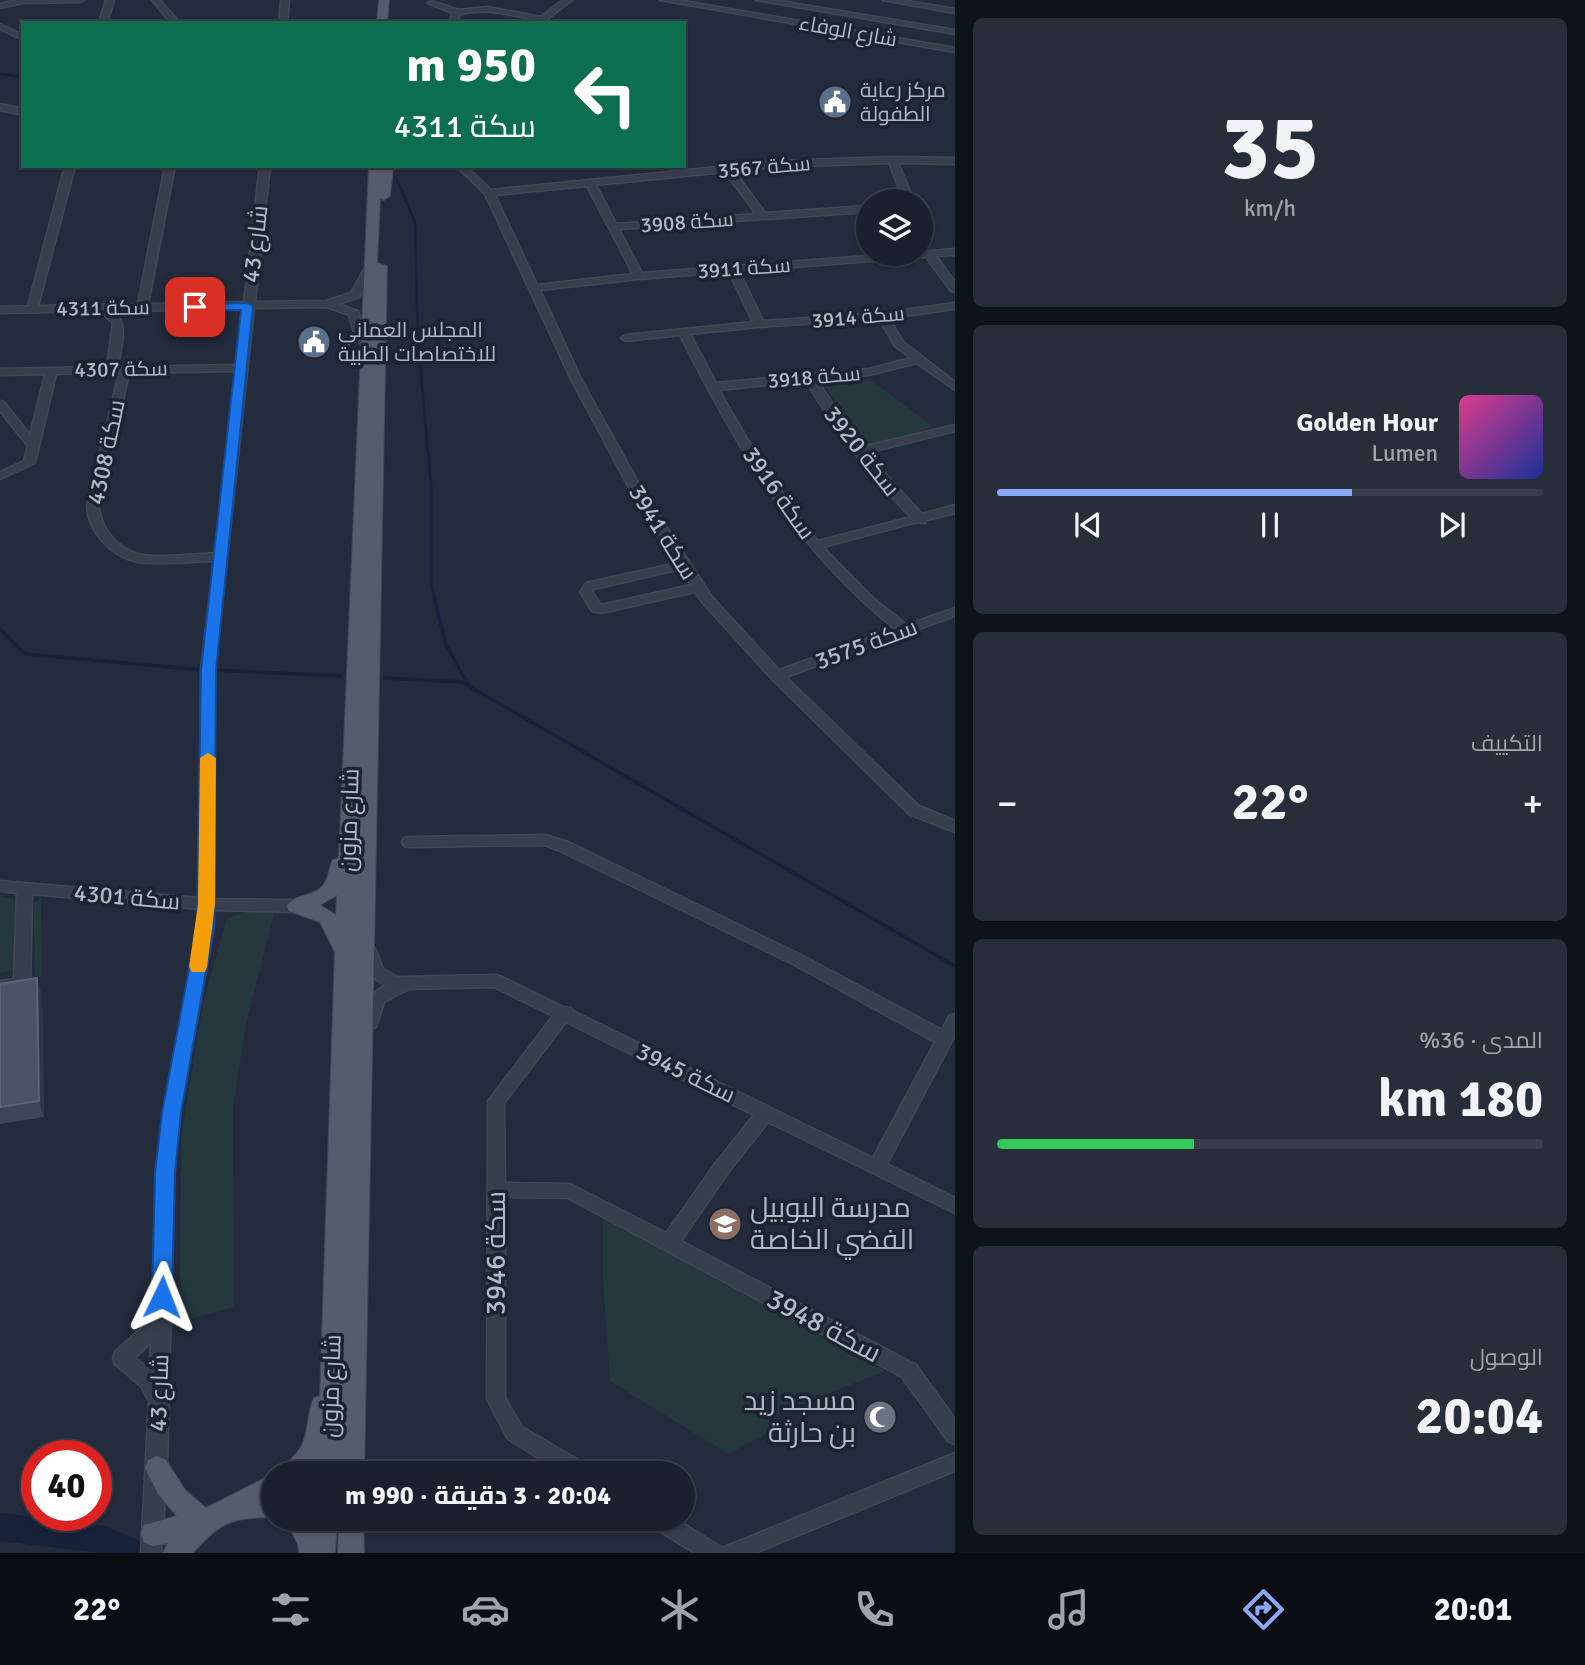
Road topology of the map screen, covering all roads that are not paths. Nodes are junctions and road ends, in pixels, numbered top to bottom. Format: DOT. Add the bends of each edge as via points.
graph roads {
  1 [pos="47,0"];
  2 [pos="80,0"];
  3 [pos="110,0"];
  4 [pos="156,0"];
  5 [pos="285,0"];
  6 [pos="384,0"];
  7 [pos="395,0"];
  8 [pos="557,0"];
  9 [pos="568,0"];
  10 [pos="664,0"];
  11 [pos="765,0"];
  12 [pos="887,0"];
  13 [pos="432,3"];
  14 [pos="0,6"];
  15 [pos="551,10"];
  16 [pos="845,10"];
  17 [pos="955,11"];
  18 [pos="459,13"];
  19 [pos="395,14"];
  20 [pos="104,21"];
  21 [pos="174,21"];
  22 [pos="283,21"];
  23 [pos="382,21"];
  24 [pos="454,21"];
  25 [pos="539,21"];
  26 [pos="0,26"];
  27 [pos="831,28"];
  28 [pos="955,32"];
  29 [pos="21,37"];
  30 [pos="10,39"];
  31 [pos="953,49"];
  32 [pos="0,107"];
  33 [pos="16,113"];
  34 [pos="892,160"];
  35 [pos="955,161"];
  36 [pos="68,168"];
  37 [pos="170,168"];
  38 [pos="265,168"];
  39 [pos="374,168"];
  40 [pos="387,168"];
  41 [pos="462,168"];
  42 [pos="728,170"];
  43 [pos="590,183"];
  44 [pos="904,189"];
  45 [pos="489,193"];
  46 [pos="856,210"];
  47 [pos="762,216"];
  48 [pos="613,227"];
  49 [pos="955,252"];
  50 [pos="933,254"];
  51 [pos="933,259"];
  52 [pos="856,260"];
  53 [pos="733,269"];
  54 [pos="369,270"];
  55 [pos="639,276"];
  56 [pos="533,288"];
  57 [pos="955,289"];
  58 [pos="327,304"];
  59 [pos="247,306"];
  60 [pos="955,306"];
  61 [pos="142,308"];
  62 [pos="32,309"];
  63 [pos="104,309"];
  64 [pos="0,310"];
  65 [pos="882,316"];
  66 [pos="760,324"];
  67 [pos="684,332"];
  68 [pos="626,338"];
  69 [pos="366,344"];
  70 [pos="917,360"];
  71 [pos="241,368"];
  72 [pos="118,369"];
  73 [pos="52,370"];
  74 [pos="0,372"];
  75 [pos="810,378"];
  76 [pos="711,387"];
  77 [pos="955,387"];
  78 [pos="0,404"];
  79 [pos="955,428"];
  80 [pos="32,444"];
  81 [pos="860,452"];
  82 [pos="1,476"];
  83 [pos="955,509"];
  84 [pos="921,520"];
  85 [pos="815,545"];
  86 [pos="220,557"];
  87 [pos="684,565"];
  88 [pos="698,587"];
  89 [pos="955,612"];
  90 [pos="905,630"];
  91 [pos="777,676"];
  92 [pos="350,800"];
  93 [pos="955,827"];
  94 [pos="409,842"];
  95 [pos="0,886"];
  96 [pos="24,888"];
  97 [pos="207,904"];
  98 [pos="296,906"];
  99 [pos="364,918"];
  100 [pos="345,966"];
  101 [pos="408,985"];
  102 [pos="0,987"];
  103 [pos="565,1013"];
  104 [pos="955,1020"];
  105 [pos="944,1039"];
  106 [pos="360,1079"];
  107 [pos="766,1112"];
  108 [pos="877,1166"];
  109 [pos="496,1190"];
  110 [pos="955,1206"];
  111 [pos="669,1243"];
  112 [pos="161,1321"];
  113 [pos="332,1351"];
  114 [pos="159,1400"];
  115 [pos="955,1436"];
  116 [pos="304,1461"];
  117 [pos="329,1461"];
  118 [pos="352,1461"];
  119 [pos="561,1461"];
  120 [pos="955,1462"];
  121 [pos="157,1468"];
  122 [pos="261,1493"];
  123 [pos="261,1505"];
  124 [pos="239,1506"];
  125 [pos="204,1522"];
  126 [pos="304,1531"];
  127 [pos="324,1531"];
  128 [pos="678,1531"];
  129 [pos="152,1543"];
  130 [pos="176,1553"];
  131 [pos="312,1553"];
  132 [pos="322,1553"];
  133 [pos="715,1553"];
  134 [pos="730,1553"];
  1 -- 2 [label="street"];
  1 -- 14 [label="street"];
  3 -- 20 [label="street"];
  4 -- 21 [label="street"];
  5 -- 22 [label="street"];
  6 -- 23 [label="main road"];
  7 -- 19 [label="main road"];
  8 -- 15 [label="street"];
  9 -- 15 [label="street"];
  10 -- 27 [label="street, شارع الوفاء"];
  11 -- 16 [label="street"];
  12 -- 17 [label="street"];
  13 -- 18 [label="street"];
  15 -- 25 [label="street"];
  16 -- 27 [label="street"];
  16 -- 28 [label="street"];
  18 -- 24 [label="street"];
  18 -- 25 [label="street" via="495,11"];
  26 -- 29 [label="street"];
  27 -- 31 [label="street, شارع الوفاء"];
  29 -- 30 [label="street"];
  32 -- 33 [label="street"];
  34 -- 35 [label="street, سكة 3567"];
  34 -- 42 [label="street, سكة 3567"];
  34 -- 44 [label="street"];
  36 -- 62 [label="street"];
  37 -- 61 [label="street"];
  38 -- 59 [label="street, شارع 43"];
  39 -- 54 [label="main road, شارع مزون"];
  40 -- 99 [label="main road, شارع مزون"];
  41 -- 45 [label="street, سكة 3941"];
  42 -- 43 [label="street, سكة 3567"];
  42 -- 47 [label="street, سكة 3908"];
  43 -- 45 [label="street, سكة 3567"];
  43 -- 48 [label="street"];
  45 -- 56 [label="street, سكة 3941"];
  46 -- 47 [label="street, سكة 3908"];
  47 -- 48 [label="street, سكة 3908"];
  48 -- 55 [label="street"];
  49 -- 50 [label="street, سكة 3911"];
  51 -- 57 [label="street"];
  52 -- 53 [label="street, سكة 3911"];
  53 -- 55 [label="street, سكة 3911"];
  53 -- 66 [label="street"];
  54 -- 58 [label="street" via="355,295"];
  54 -- 69 [label="main road, شارع مزون"];
  55 -- 56 [label="street, سكة 3911"];
  56 -- 87 [label="street, سكة 3941" via="634,486"];
  58 -- 59 [label="street, سكة 4311"];
  58 -- 69 [label="street" via="354,313"];
  59 -- 61 [label="street, سكة 4311"];
  59 -- 71 [label="street, شارع 43"];
  60 -- 65 [label="street, سكة 3914"];
  61 -- 63 [label="street, سكة 4311"];
  62 -- 63 [label="street, سكة 4311"];
  62 -- 64 [label="street, سكة 4311"];
  63 -- 72 [label="street, سكة 4308" via="118,323"];
  65 -- 66 [label="street, سكة 3914"];
  65 -- 70 [label="street" via="899,344"];
  66 -- 67 [label="street, سكة 3914"];
  67 -- 68 [label="street, سكة 3914"];
  67 -- 76 [label="street, سكة 3916"];
  69 -- 92 [label="main road, شارع مزون"];
  70 -- 75 [label="street, سكة 3918" via="869,372"];
  70 -- 77 [label="street"];
  71 -- 72 [label="street, سكة 4307"];
  71 -- 86 [label="street, شارع 43"];
  72 -- 73 [label="street, سكة 4307"];
  72 -- 86 [label="street, سكة 4308" via="93,506 98,530 130,557"];
  73 -- 74 [label="street, سكة 4307"];
  73 -- 80 [label="street"];
  75 -- 76 [label="street, سكة 3918"];
  75 -- 81 [label="street, سكة 3920"];
  76 -- 85 [label="street, سكة 3916" via="757,467"];
  78 -- 80 [label="street"];
  79 -- 81 [label="street"];
  80 -- 82 [label="street" via="29,463"];
  81 -- 84 [label="street, سكة 3920"];
  83 -- 84 [label="street"];
  84 -- 85 [label="street"];
  85 -- 90 [label="street, سكة 3916" via="872,606"];
  86 -- 97 [label="street, شارع 43" via="208,670"];
  87 -- 88 [label="street, سكة 3941"];
  87 -- 88 [label="street" via="590,586 586,592 601,609"];
  88 -- 91 [label="street, سكة 3941" via="727,625"];
  89 -- 90 [label="street, سكة 3575"];
  90 -- 91 [label="street, سكة 3575"];
  91 -- 93 [label="street, سكة 3941" via="914,810"];
  92 -- 98 [label="main road" via="335,887"];
  92 -- 100 [label="main road, شارع مزون"];
  94 -- 105 [label="street" via="546,840 563,846 798,960"];
  95 -- 96 [label="street, سكة 4301"];
  96 -- 97 [label="street, سكة 4301"];
  96 -- 102 [label="street" via="23,984"];
  97 -- 98 [label="street, سكة 4301"];
  97 -- 112 [label="street, شارع 43" via="165,1173"];
  98 -- 100 [label="main road" via="316,910 334,923"];
  99 -- 101 [label="street" via="374,971"];
  99 -- 106 [label="main road, شارع مزون"];
  100 -- 113 [label="main road, شارع مزون"];
  101 -- 103 [label="street, سكة 3945" via="496,981"];
  101 -- 106 [label="street" via="385,991 374,1001"];
  103 -- 107 [label="street, سكة 3945"];
  103 -- 109 [label="street, سكة 3946" via="496,1101"];
  104 -- 105 [label="street"];
  105 -- 108 [label="street"];
  106 -- 118 [label="main road, شارع مزون"];
  107 -- 108 [label="street, سكة 3945"];
  107 -- 111 [label="street"];
  108 -- 110 [label="street, سكة 3945"];
  109 -- 111 [label="street, سكة 3948" via="570,1191"];
  109 -- 119 [label="street, سكة 3946" via="496,1399 515,1433"];
  111 -- 115 [label="street, سكة 3948" via="909,1371"];
  112 -- 114 [label="street, شارع 43"];
  112 -- 114 [label="street" via="122,1358 148,1380"];
  113 -- 116 [label="main road" via="312,1453"];
  113 -- 117 [label="main road, شارع مزون"];
  114 -- 121 [label="street, شارع 43"];
  120 -- 134 [label="street"];
  121 -- 125 [label="main road" via="171,1495"];
  121 -- 129 [label="street, شارع 43"];
  122 -- 124 [label="main road"];
  123 -- 124 [label="main road"];
  124 -- 125 [label="main road"];
  125 -- 129 [label="main road"];
  125 -- 130 [label="main road"];
  126 -- 131 [label="main road"];
  127 -- 132 [label="main road"];
  128 -- 133 [label="street"];
}
